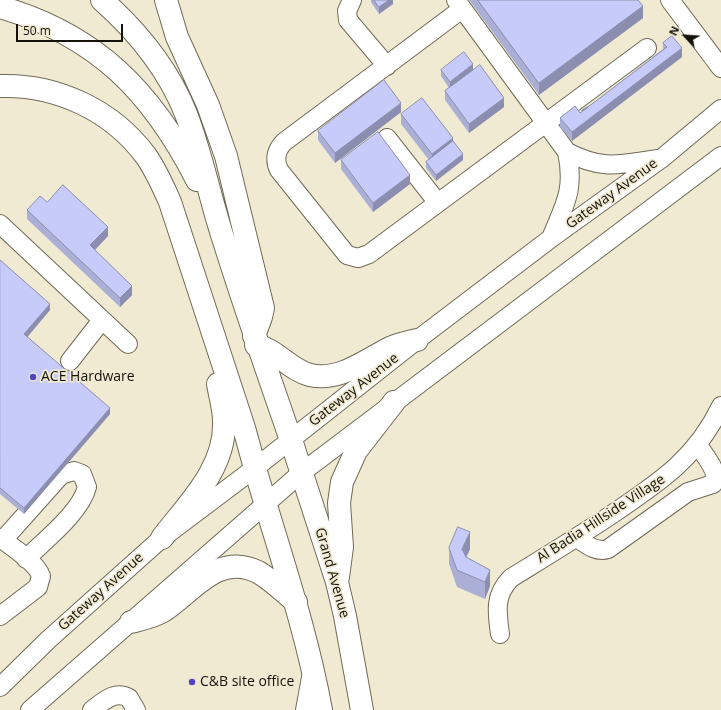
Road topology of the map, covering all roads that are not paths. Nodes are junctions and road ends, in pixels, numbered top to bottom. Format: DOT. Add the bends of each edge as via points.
graph roads {
  1 [pos="3,0"];
  2 [pos="102,0"];
  3 [pos="166,0"];
  4 [pos="352,0"];
  5 [pos="670,0"];
  6 [pos="0,2"];
  7 [pos="459,5"];
  8 [pos="0,7"];
  9 [pos="647,48"];
  10 [pos="387,66"];
  11 [pos="721,68"];
  12 [pos="0,86"];
  13 [pos="721,109"];
  14 [pos="546,123"];
  15 [pos="387,138"];
  16 [pos="567,152"];
  17 [pos="721,156"];
  18 [pos="661,159"];
  19 [pos="438,203"];
  20 [pos="216,217"];
  21 [pos="0,224"];
  22 [pos="550,239"];
  23 [pos="102,320"];
  24 [pos="417,340"];
  25 [pos="255,341"];
  26 [pos="128,344"];
  27 [pos="217,347"];
  28 [pos="70,361"];
  29 [pos="394,402"];
  30 [pos="721,406"];
  31 [pos="291,440"];
  32 [pos="698,445"];
  33 [pos="255,468"];
  34 [pos="301,473"];
  35 [pos="265,503"];
  36 [pos="162,538"];
  37 [pos="577,538"];
  38 [pos="2,539"];
  39 [pos="26,559"];
  40 [pos="337,582"];
  41 [pos="296,602"];
  42 [pos="0,616"];
  43 [pos="131,622"];
  44 [pos="500,634"];
  45 [pos="313,665"];
  46 [pos="4,681"];
  47 [pos="30,710"];
  48 [pos="92,710"];
  49 [pos="136,710"];
  50 [pos="305,710"];
  51 [pos="321,710"];
  52 [pos="362,710"];
  1 -- 6 [label="main road"];
  2 -- 20 [label="main road" via="150,49 169,80 185,112"];
  3 -- 25 [label="main road" via="177,37 208,105 226,156 262,308"];
  4 -- 10 [label="street" via="347,11 348,20"];
  5 -- 11 [label="street"];
  7 -- 10 [label="street"];
  7 -- 14 [label="street"];
  8 -- 20 [label="main road" via="56,28 87,46 116,68 163,122"];
  9 -- 14 [label="street"];
  10 -- 19 [label="street" via="284,142 277,150 277,166 342,251 352,257 364,257 369,254"];
  12 -- 27 [label="main road" via="16,85 66,96 109,119 130,136 160,178 170,202"];
  13 -- 18 [label="street, Gateway Avenue"];
  14 -- 16 [label="street"];
  14 -- 19 [label="street"];
  15 -- 19 [label="street"];
  16 -- 18 [label="street" via="600,165"];
  16 -- 22 [label="street" via="571,174 570,188"];
  17 -- 29 [label="street"];
  18 -- 22 [label="street, Gateway Avenue"];
  20 -- 25 [label="main road, Grand Avenue"];
  21 -- 23 [label="street"];
  22 -- 24 [label="street, Gateway Avenue"];
  23 -- 26 [label="street"];
  23 -- 28 [label="street"];
  24 -- 25 [label="main road" via="391,348 344,373 317,376 298,371"];
  24 -- 31 [label="street, Gateway Avenue"];
  25 -- 31 [label="main road, Grand Avenue"];
  27 -- 33 [label="main road"];
  27 -- 36 [label="main road" via="216,375 224,420 220,452 210,474"];
  29 -- 34 [label="street"];
  29 -- 40 [label="main road" via="356,451 342,482 339,503 342,547"];
  30 -- 32 [label="street, Al Badia Hillside Village"];
  31 -- 33 [label="street, Gateway Avenue"];
  31 -- 34 [label="main road, Grand Avenue"];
  32 -- 37 [label="street, Al Badia Hillside Village" via="659,483"];
  32 -- 37 [label="street" via="715,473 713,484 688,492 608,549 593,549"];
  33 -- 35 [label="main road"];
  33 -- 36 [label="street, Gateway Avenue"];
  34 -- 35 [label="street"];
  34 -- 40 [label="main road, Grand Avenue"];
  35 -- 41 [label="main road"];
  35 -- 43 [label="street"];
  36 -- 46 [label="street, Gateway Avenue"];
  37 -- 44 [label="street, Al Badia Hillside Village" via="506,583 497,604"];
  38 -- 39 [label="street"];
  38 -- 39 [label="street" via="61,475 74,471 82,474 87,487 82,499"];
  39 -- 42 [label="street" via="40,572 40,584"];
  40 -- 52 [label="main road, Grand Avenue"];
  41 -- 43 [label="main road" via="257,572 247,568 230,568 206,577 159,613"];
  41 -- 45 [label="main road"];
  43 -- 47 [label="street"];
  45 -- 50 [label="street"];
  45 -- 51 [label="main road"];
  48 -- 49 [label="street" via="116,695 129,698"];
}
